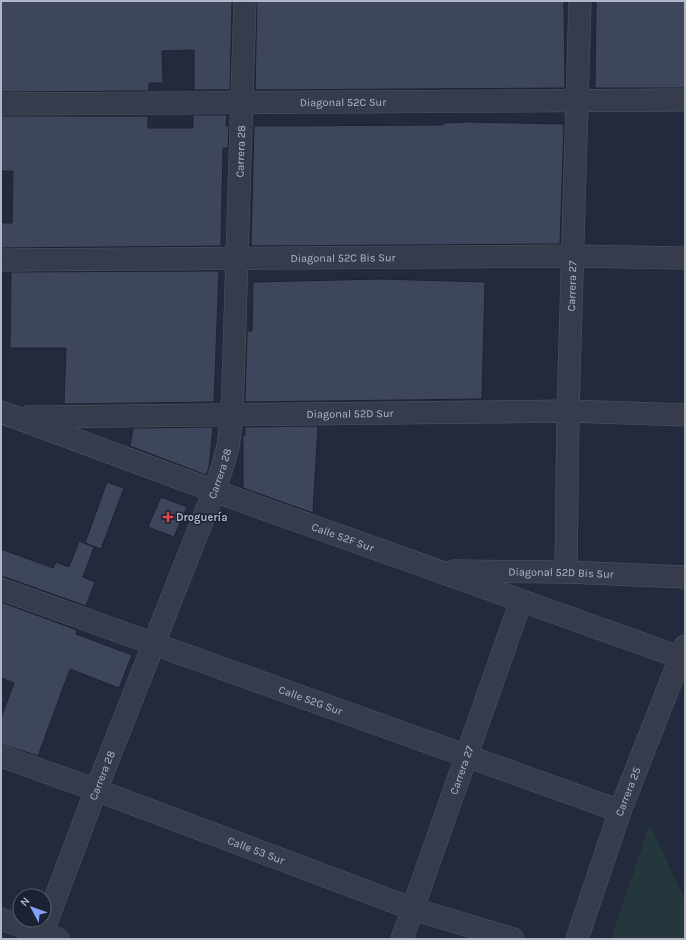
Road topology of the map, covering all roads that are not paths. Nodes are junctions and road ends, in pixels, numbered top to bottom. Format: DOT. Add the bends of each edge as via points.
graph roads {
  1 [pos="245,1"];
  2 [pos="580,1"];
  3 [pos="577,100"];
  4 [pos="685,100"];
  5 [pos="242,103"];
  6 [pos="1,104"];
  7 [pos="573,256"];
  8 [pos="685,258"];
  9 [pos="237,259"];
  10 [pos="1,260"];
  11 [pos="568,411"];
  12 [pos="8,414"];
  13 [pos="232,415"];
  14 [pos="685,415"];
  15 [pos="214,491"];
  16 [pos="437,571"];
  17 [pos="566,572"];
  18 [pos="685,577"];
  19 [pos="1,589"];
  20 [pos="521,601"];
  21 [pos="154,644"];
  22 [pos="683,654"];
  23 [pos="1,756"];
  24 [pos="466,756"];
  25 [pos="96,790"];
  26 [pos="620,811"];
  27 [pos="413,908"];
  28 [pos="1,919"];
  29 [pos="47,937"];
  30 [pos="402,939"];
  31 [pos="513,939"];
  32 [pos="576,939"];
  1 -- 5 [label="street, Carrera 28"];
  2 -- 3 [label="street, Carrera 27"];
  3 -- 4 [label="street, Diagonal 52C Sur"];
  3 -- 5 [label="street, Diagonal 52C Sur"];
  3 -- 7 [label="street, Carrera 27"];
  5 -- 6 [label="street, Diagonal 52C Sur"];
  5 -- 9 [label="street, Carrera 28"];
  7 -- 8 [label="street, Diagonal 52C Bis Sur"];
  7 -- 9 [label="street, Diagonal 52C Bis Sur"];
  7 -- 11 [label="street, Carrera 27"];
  9 -- 10 [label="street, Diagonal 52C Bis Sur"];
  9 -- 13 [label="street, Carrera 28"];
  11 -- 13 [label="street, Diagonal 52D Sur"];
  11 -- 14 [label="street, Diagonal 52D Sur"];
  11 -- 17 [label="street, Carrera 27"];
  12 -- 13 [label="street, Diagonal 52D Sur"];
  12 -- 15 [label="street, Calle 52F Sur"];
  13 -- 15 [label="street, Carrera 28" via="228,447"];
  15 -- 16 [label="street, Calle 52F Sur"];
  15 -- 21 [label="street, Carrera 28"];
  16 -- 17 [label="street, Diagonal 52D Bis Sur"];
  16 -- 20 [label="street, Calle 52F Sur"];
  17 -- 18 [label="street, Diagonal 52D Bis Sur"];
  19 -- 21 [label="street, Calle 52G Sur"];
  20 -- 22 [label="street, Calle 52F Sur"];
  20 -- 24 [label="street, Carrera 27"];
  21 -- 24 [label="street, Calle 52G Sur"];
  21 -- 25 [label="street, Carrera 28"];
  22 -- 26 [label="street, Carrera 25"];
  23 -- 25 [label="street, Calle 53 Sur"];
  24 -- 26 [label="street, Calle 52G Sur"];
  24 -- 27 [label="street, Carrera 27"];
  25 -- 27 [label="street, Calle 53 Sur"];
  25 -- 29 [label="street, Carrera 28"];
  26 -- 32 [label="street, Carrera 25"];
  27 -- 30 [label="street, Carrera 27"];
  27 -- 31 [label="street, Calle 53 Sur"];
  28 -- 29 [label="street"];
}
